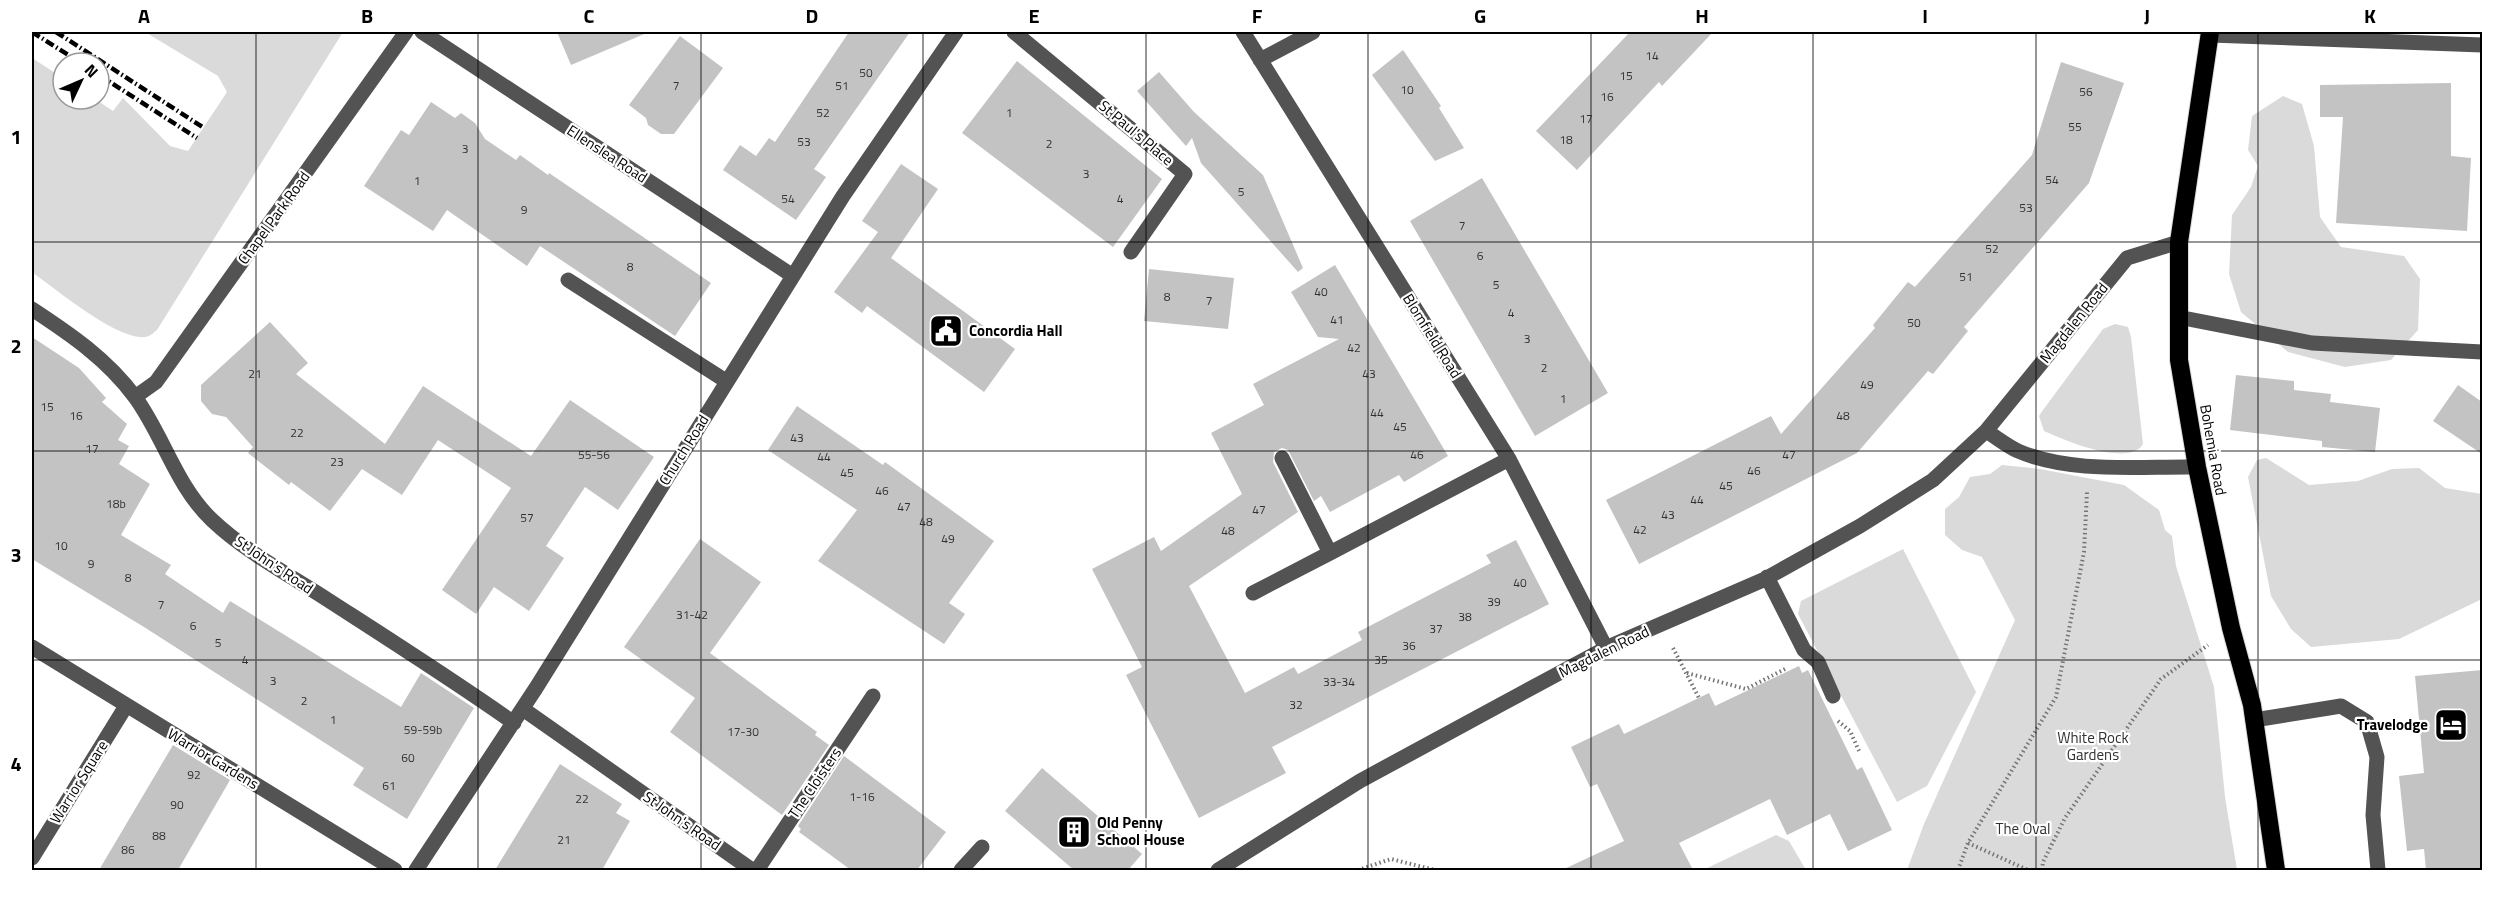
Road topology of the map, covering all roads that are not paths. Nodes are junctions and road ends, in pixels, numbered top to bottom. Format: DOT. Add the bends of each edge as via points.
graph roads {
  1 [pos="406,32"];
  2 [pos="422,32"];
  3 [pos="956,32"];
  4 [pos="1014,32"];
  5 [pos="1243,32"];
  6 [pos="1313,32"];
  7 [pos="2210,34"];
  8 [pos="2482,45"];
  9 [pos="1260,60"];
  10 [pos="2180,242"];
  11 [pos="1131,252"];
  12 [pos="793,276"];
  13 [pos="568,280"];
  14 [pos="32,309"];
  15 [pos="2178,317"];
  16 [pos="2482,352"];
  17 [pos="726,381"];
  18 [pos="135,397"];
  19 [pos="1986,431"];
  20 [pos="1282,458"];
  21 [pos="1509,459"];
  22 [pos="2197,466"];
  23 [pos="1330,553"];
  24 [pos="1767,577"];
  25 [pos="1253,593"];
  26 [pos="32,647"];
  27 [pos="1606,648"];
  28 [pos="873,696"];
  29 [pos="1833,696"];
  30 [pos="126,706"];
  31 [pos="523,709"];
  32 [pos="2254,720"];
  33 [pos="514,723"];
  34 [pos="982,847"];
  35 [pos="32,858"];
  36 [pos="395,870"];
  37 [pos="416,870"];
  38 [pos="754,870"];
  39 [pos="961,870"];
  40 [pos="1218,870"];
  41 [pos="2276,870"];
  42 [pos="2378,870"];
  1 -- 18 [label="street, Chapel Park Road" via="156,382"];
  2 -- 12 [label="street, Ellenslea Road"];
  3 -- 12 [label="street, Church Road"];
  4 -- 11 [label="street, St Paul's Place" via="1185,174"];
  5 -- 9 [label="street, Blomfield Road"];
  6 -- 9 [label="street"];
  7 -- 8 [label="street"];
  7 -- 10 [label="highway, Bohemia Road"];
  9 -- 21 [label="street, Blomfield Road"];
  10 -- 15 [label="highway, Bohemia Road"];
  10 -- 19 [label="street, Magdalen Road" via="2127,258"];
  12 -- 17 [label="street, Church Road"];
  13 -- 17 [label="street"];
  14 -- 18 [label="street, St John's Road" via="82,342"];
  15 -- 16 [label="street" via="2312,343"];
  15 -- 22 [label="highway, Bohemia Road" via="2179,360"];
  17 -- 31 [label="street, Church Road"];
  18 -- 33 [label="street, St John's Road" via="191,495 233,539"];
  19 -- 22 [label="street" via="2018,451 2059,462"];
  19 -- 24 [label="street, Magdalen Road" via="1933,480"];
  20 -- 23 [label="street"];
  21 -- 23 [label="street"];
  21 -- 27 [label="street, Blomfield Road"];
  22 -- 32 [label="highway, Bohemia Road"];
  23 -- 25 [label="street"];
  24 -- 27 [label="street, Magdalen Road"];
  24 -- 29 [label="street" via="1804,650 1818,662"];
  26 -- 30 [label="street, Warrior Gardens"];
  27 -- 40 [label="street, Magdalen Road" via="1360,781"];
  28 -- 38 [label="street, The Cloisters"];
  30 -- 35 [label="street, Warrior Square"];
  30 -- 36 [label="street, Warrior Gardens"];
  31 -- 33 [label="street, Church Road"];
  31 -- 38 [label="street, St John's Road"];
  32 -- 41 [label="highway, Bohemia Road"];
  32 -- 42 [label="street" via="2341,706 2367,722 2377,757 2373,814"];
  33 -- 37 [label="street, Church Road"];
  34 -- 39 [label="street"];
}
